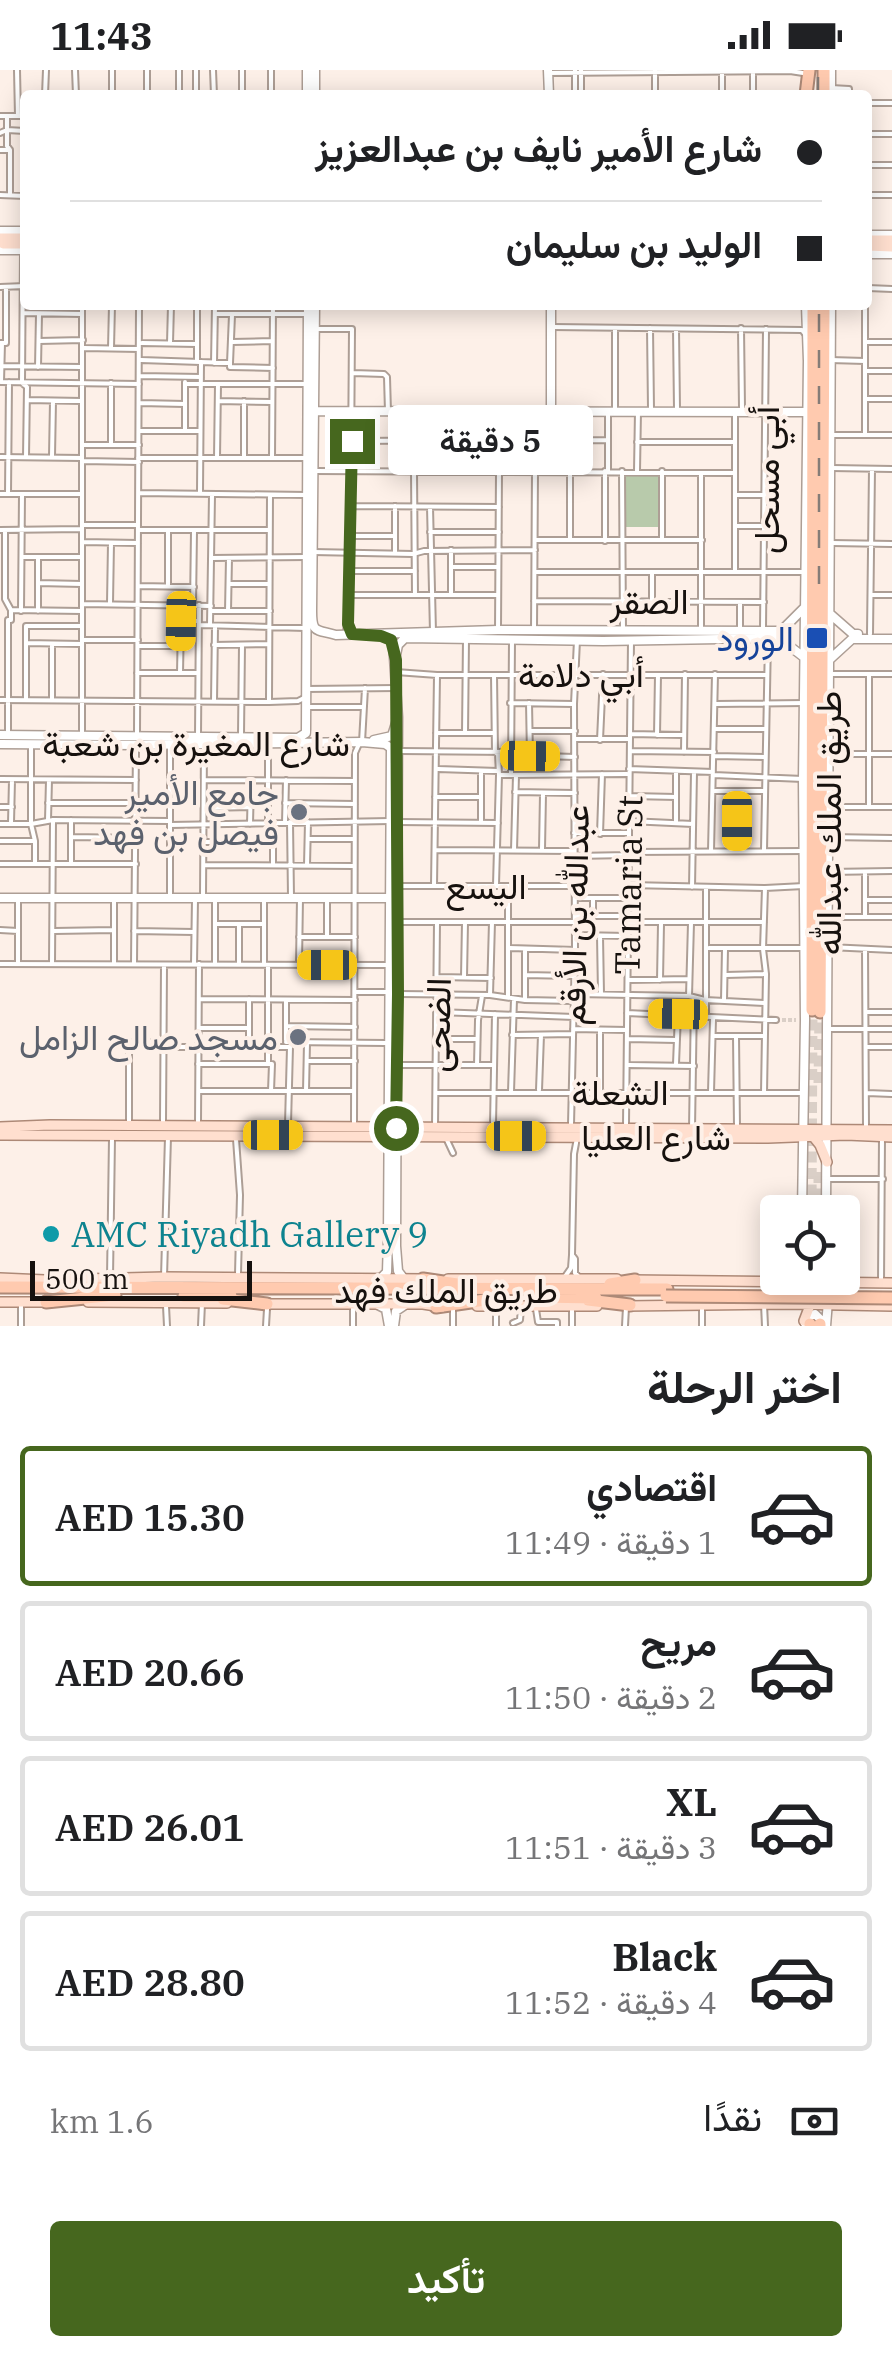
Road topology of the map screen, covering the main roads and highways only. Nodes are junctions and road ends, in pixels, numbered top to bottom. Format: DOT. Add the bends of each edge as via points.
graph roads {
  1 [pos="810,310"];
  2 [pos="828,310"];
  3 [pos="808,361"];
  4 [pos="822,429"];
  5 [pos="817,517"];
  6 [pos="828,584"];
  7 [pos="805,704"];
  8 [pos="812,761"];
  9 [pos="824,840"];
  10 [pos="827,990"];
  11 [pos="0,1127"];
  12 [pos="79,1130"];
  13 [pos="166,1130"];
  14 [pos="44,1131"];
  15 [pos="219,1132"];
  16 [pos="393,1132"];
  17 [pos="439,1132"];
  18 [pos="815,1133"];
  19 [pos="845,1133"];
  20 [pos="572,1134"];
  21 [pos="769,1134"];
  22 [pos="0,1135"];
  23 [pos="889,1135"];
  24 [pos="827,1162"];
  25 [pos="0,1278"];
  26 [pos="279,1278"];
  27 [pos="423,1279"];
  28 [pos="45,1280"];
  29 [pos="635,1280"];
  30 [pos="760,1282"];
  31 [pos="861,1283"];
  32 [pos="112,1287"];
  33 [pos="889,1288"];
  34 [pos="0,1290"];
  35 [pos="768,1295"];
  36 [pos="805,1295"];
  37 [pos="816,1295"];
  38 [pos="820,1295"];
  39 [pos="833,1295"];
  40 [pos="208,1296"];
  41 [pos="494,1297"];
  42 [pos="573,1298"];
  43 [pos="0,1302"];
  44 [pos="46,1302"];
  45 [pos="266,1304"];
  46 [pos="764,1304"];
  47 [pos="789,1304"];
  48 [pos="436,1306"];
  49 [pos="628,1306"];
  50 [pos="863,1306"];
  51 [pos="892,1306"];
  52 [pos="816,1324"];
  1 -- 4 [label="highway, طريق الملك عبدالله"];
  2 -- 4 [label="highway, طريق الملك عبدالله"];
  3 -- 4 [label="highway"];
  4 -- 5 [label="highway, طريق الملك عبدالله"];
  5 -- 6 [label="highway"];
  5 -- 8 [label="highway, طريق الملك عبدالله"];
  5 -- 9 [label="highway, طريق الملك عبدالله"];
  7 -- 8 [label="highway"];
  8 -- 9 [label="highway, طريق الملك عبدالله" via="808,1016"];
  9 -- 10 [label="highway"];
  11 -- 14 [label="main road, شارع العليا"];
  12 -- 13 [label="main road, شارع العليا"];
  12 -- 13 [label="main road, شارع العليا"];
  12 -- 14 [label="main road, شارع العليا"];
  13 -- 15 [label="main road, شارع العليا"];
  13 -- 15 [label="main road, شارع العليا"];
  14 -- 22 [label="main road, شارع العليا"];
  15 -- 16 [label="main road, شارع العليا"];
  15 -- 16 [label="main road, شارع العليا"];
  16 -- 17 [label="main road, شارع العليا"];
  17 -- 20 [label="main road, شارع العليا"];
  17 -- 20 [label="main road, شارع العليا" via="542,1140"];
  18 -- 19 [label="main road, شارع العليا"];
  18 -- 21 [label="main road, شارع العليا"];
  18 -- 24 [label="main road"];
  19 -- 23 [label="main road, شارع العليا"];
  19 -- 23 [label="main road, شارع العليا"];
  20 -- 21 [label="main road, شارع العليا"];
  20 -- 21 [label="main road, شارع العليا"];
  25 -- 28 [label="main road"];
  26 -- 27 [label="main road"];
  26 -- 32 [label="main road" via="164,1277"];
  26 -- 40 [label="highway"];
  27 -- 29 [label="main road"];
  27 -- 41 [label="highway"];
  28 -- 32 [label="highway"];
  29 -- 30 [label="main road"];
  29 -- 42 [label="highway" via="576,1288"];
  31 -- 33 [label="main road"];
  31 -- 50 [label="main road" via="852,1294"];
  32 -- 34 [label="highway, طريق الملك فهد"];
  32 -- 40 [label="highway, طريق الملك فهد"];
  32 -- 44 [label="highway"];
  33 -- 42 [label="highway, طريق الملك فهد, bridge"];
  35 -- 46 [label="main road"];
  36 -- 47 [label="main road"];
  37 -- 52 [label="main road"];
  38 -- 52 [label="main road" via="831,1310"];
  39 -- 50 [label="main road"];
  40 -- 41 [label="highway, طريق الملك فهد"];
  40 -- 44 [label="main road"];
  40 -- 45 [label="highway"];
  41 -- 42 [label="highway, طريق الملك فهد"];
  41 -- 42 [label="main road" via="536,1305"];
  41 -- 48 [label="highway"];
  41 -- 48 [label="main road"];
  42 -- 49 [label="highway"];
  43 -- 44 [label="main road"];
  45 -- 48 [label="main road"];
  46 -- 47 [label="main road"];
  46 -- 49 [label="main road"];
  47 -- 52 [label="main road"];
  50 -- 51 [label="main road"];
}
